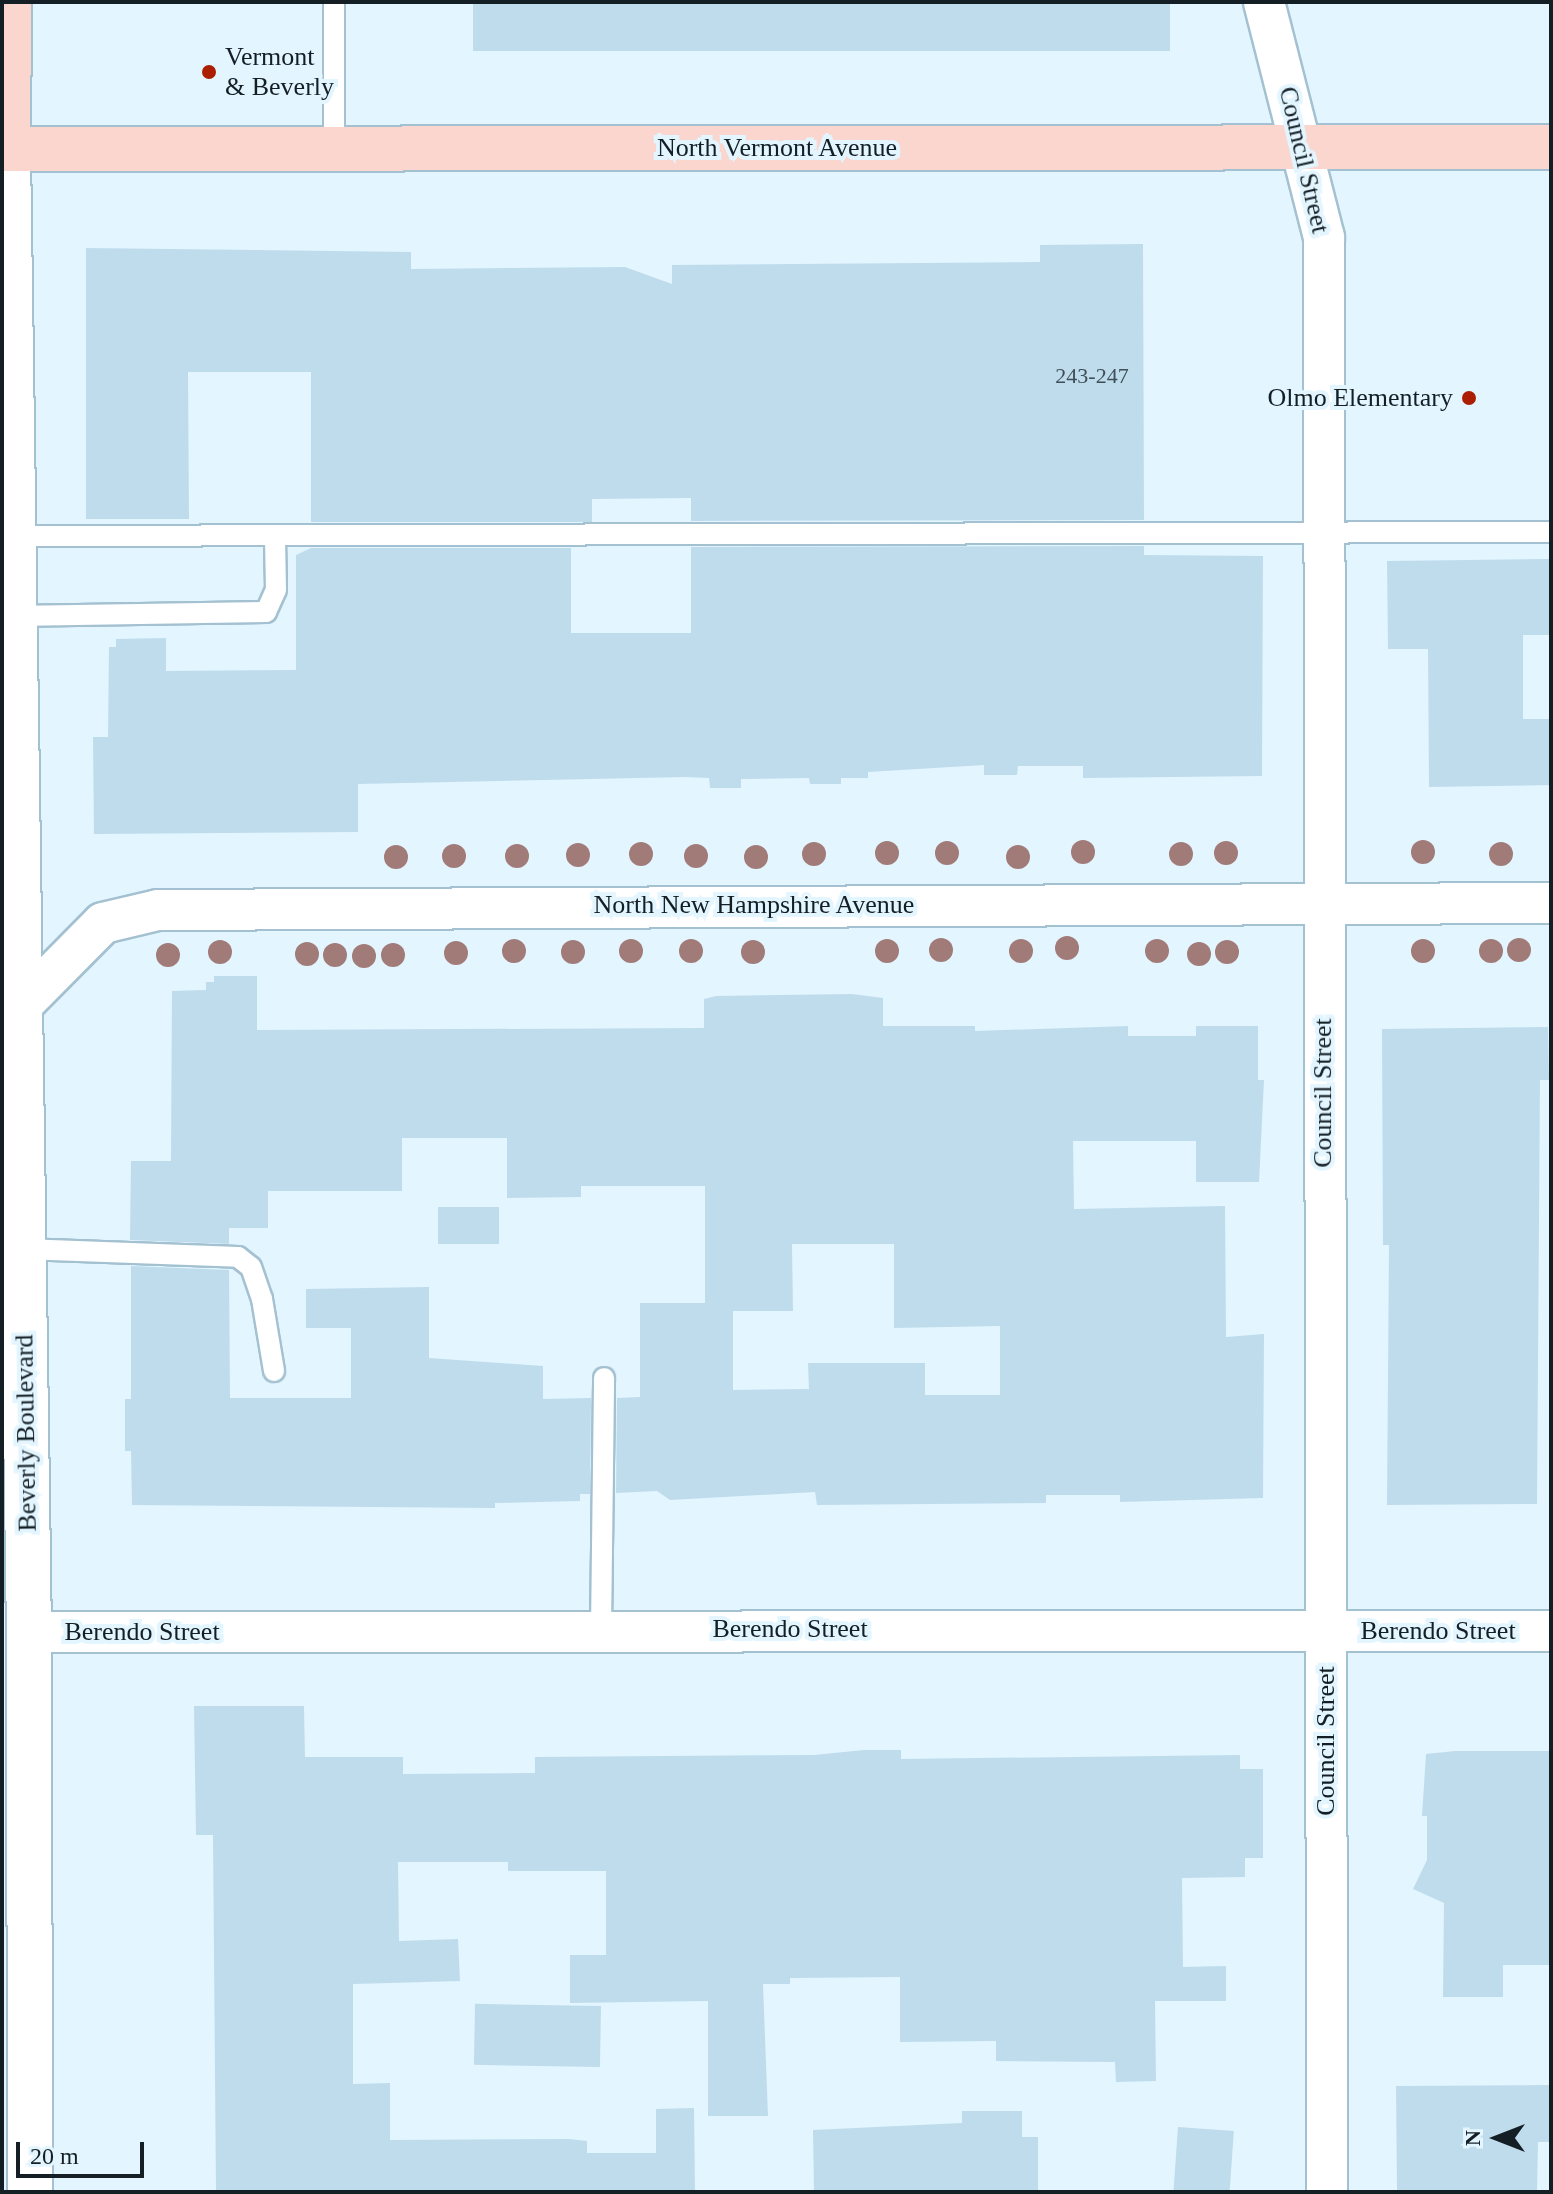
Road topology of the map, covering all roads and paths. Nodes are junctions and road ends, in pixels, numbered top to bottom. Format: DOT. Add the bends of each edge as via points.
graph roads {
  1 [pos="9,2"];
  2 [pos="334,2"];
  3 [pos="1264,2"];
  4 [pos="1301,146"];
  5 [pos="1551,147"];
  6 [pos="334,148"];
  7 [pos="5,149"];
  8 [pos="1551,532"];
  9 [pos="1326,533"];
  10 [pos="13,536"];
  11 [pos="275,536"];
  12 [pos="10,622"];
  13 [pos="8,702"];
  14 [pos="9,771"];
  15 [pos="1323,903"];
  16 [pos="1551,903"];
  17 [pos="10,1017"];
  18 [pos="23,1249"];
  19 [pos="274,1371"];
  20 [pos="604,1378"];
  21 [pos="14,1479"];
  22 [pos="601,1630"];
  23 [pos="1326,1631"];
  24 [pos="1551,1631"];
  25 [pos="29,1632"];
  26 [pos="15,1779"];
  27 [pos="30,2192"];
  28 [pos="1327,2192"];
  1 -- 7 [label="main road, Beverly Boulevard"];
  2 -- 6 [label="lane"];
  3 -- 4 [label="street, Council Street"];
  4 -- 5 [label="main road, North Vermont Avenue"];
  4 -- 6 [label="main road, North Vermont Avenue"];
  4 -- 9 [label="street, Council Street" via="1324,237"];
  6 -- 7 [label="main road, North Vermont Avenue"];
  7 -- 10 [label="main road, Beverly Boulevard"];
  8 -- 9 [label="lane"];
  9 -- 11 [label="lane"];
  9 -- 15 [label="street, Council Street"];
  10 -- 11 [label="lane"];
  10 -- 12 [label="main road, Beverly Boulevard"];
  11 -- 12 [label="lane" via="276,590 266,612"];
  12 -- 13 [label="main road, Beverly Boulevard"];
  13 -- 14 [label="main road, Beverly Boulevard"];
  14 -- 17 [label="main road, Beverly Boulevard"];
  15 -- 16 [label="street, North New Hampshire Avenue"];
  15 -- 17 [label="street, North New Hampshire Avenue" via="158,910 103,923"];
  15 -- 23 [label="street, Council Street"];
  17 -- 18 [label="main road, Beverly Boulevard"];
  18 -- 19 [label="lane" via="238,1257 251,1267 262,1299"];
  18 -- 21 [label="main road, Beverly Boulevard"];
  20 -- 22 [label="lane"];
  21 -- 25 [label="main road, Beverly Boulevard"];
  22 -- 23 [label="street, Berendo Street"];
  22 -- 25 [label="street, Berendo Street"];
  23 -- 24 [label="street, Berendo Street"];
  23 -- 28 [label="street, Council Street"];
  25 -- 26 [label="main road, Beverly Boulevard"];
  26 -- 27 [label="main road, Beverly Boulevard"];
}
